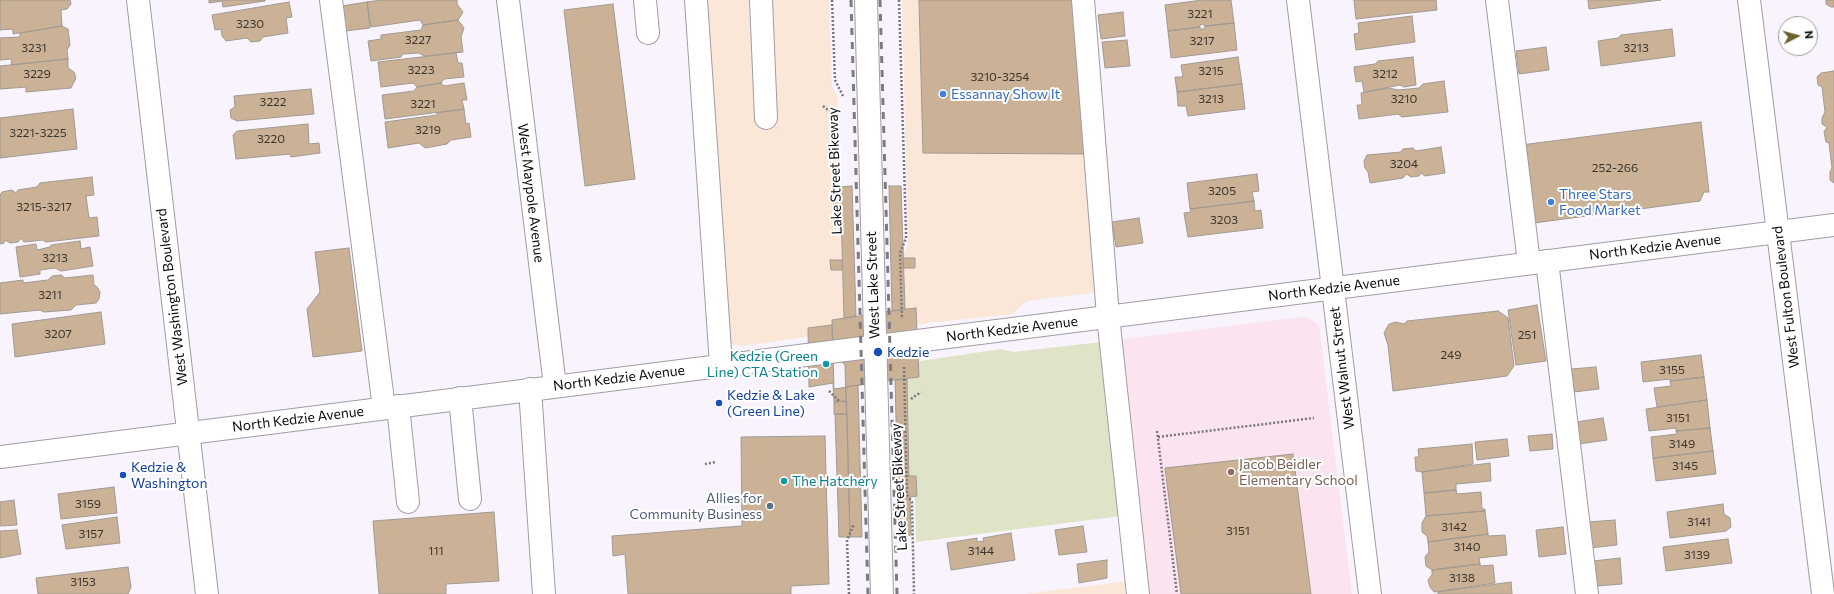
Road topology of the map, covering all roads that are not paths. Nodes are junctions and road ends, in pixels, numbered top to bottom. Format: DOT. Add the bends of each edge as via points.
graph roads {
  1 [pos="138,0"];
  2 [pos="331,0"];
  3 [pos="508,0"];
  4 [pos="645,0"];
  5 [pos="696,0"];
  6 [pos="761,0"];
  7 [pos="866,0"];
  8 [pos="1083,0"];
  9 [pos="1298,0"];
  10 [pos="1497,0"];
  11 [pos="1749,0"];
  12 [pos="648,33"];
  13 [pos="766,118"];
  14 [pos="1834,225"];
  15 [pos="1779,231"];
  16 [pos="1538,262"];
  17 [pos="1332,288"];
  18 [pos="1108,316"];
  19 [pos="875,346"];
  20 [pos="720,365"];
  21 [pos="555,386"];
  22 [pos="530,390"];
  23 [pos="460,398"];
  24 [pos="391,407"];
  25 [pos="188,433"];
  26 [pos="0,456"];
  27 [pos="470,499"];
  28 [pos="408,502"];
  29 [pos="207,594"];
  30 [pos="544,594"];
  31 [pos="882,594"];
  32 [pos="1138,594"];
  33 [pos="1370,594"];
  34 [pos="1587,594"];
  35 [pos="1823,594"];
  1 -- 25 [label="main road, West Washington Boulevard"];
  2 -- 24 [label="main road"];
  3 -- 21 [label="main road, West Maypole Avenue"];
  4 -- 12 [label="main road"];
  5 -- 20 [label="main road"];
  6 -- 13 [label="main road"];
  7 -- 19 [label="main road, West Lake Street"];
  8 -- 18 [label="main road"];
  9 -- 17 [label="main road, West Walnut Street"];
  10 -- 16 [label="main road"];
  11 -- 15 [label="main road, West Fulton Boulevard"];
  14 -- 15 [label="main road, North Kedzie Avenue"];
  15 -- 16 [label="main road, North Kedzie Avenue"];
  15 -- 35 [label="main road, West Fulton Boulevard"];
  16 -- 17 [label="main road, North Kedzie Avenue"];
  16 -- 34 [label="main road"];
  17 -- 18 [label="main road, North Kedzie Avenue"];
  17 -- 33 [label="main road, West Walnut Street"];
  18 -- 19 [label="main road, North Kedzie Avenue"];
  18 -- 32 [label="main road"];
  19 -- 20 [label="main road, North Kedzie Avenue"];
  19 -- 31 [label="main road, West Lake Street"];
  20 -- 21 [label="main road, North Kedzie Avenue"];
  21 -- 22 [label="main road, North Kedzie Avenue"];
  22 -- 23 [label="main road, North Kedzie Avenue"];
  22 -- 30 [label="main road"];
  23 -- 24 [label="main road, North Kedzie Avenue"];
  23 -- 27 [label="main road"];
  24 -- 25 [label="main road, North Kedzie Avenue"];
  24 -- 28 [label="main road"];
  25 -- 26 [label="main road, North Kedzie Avenue"];
  25 -- 29 [label="main road, West Washington Boulevard"];
}
